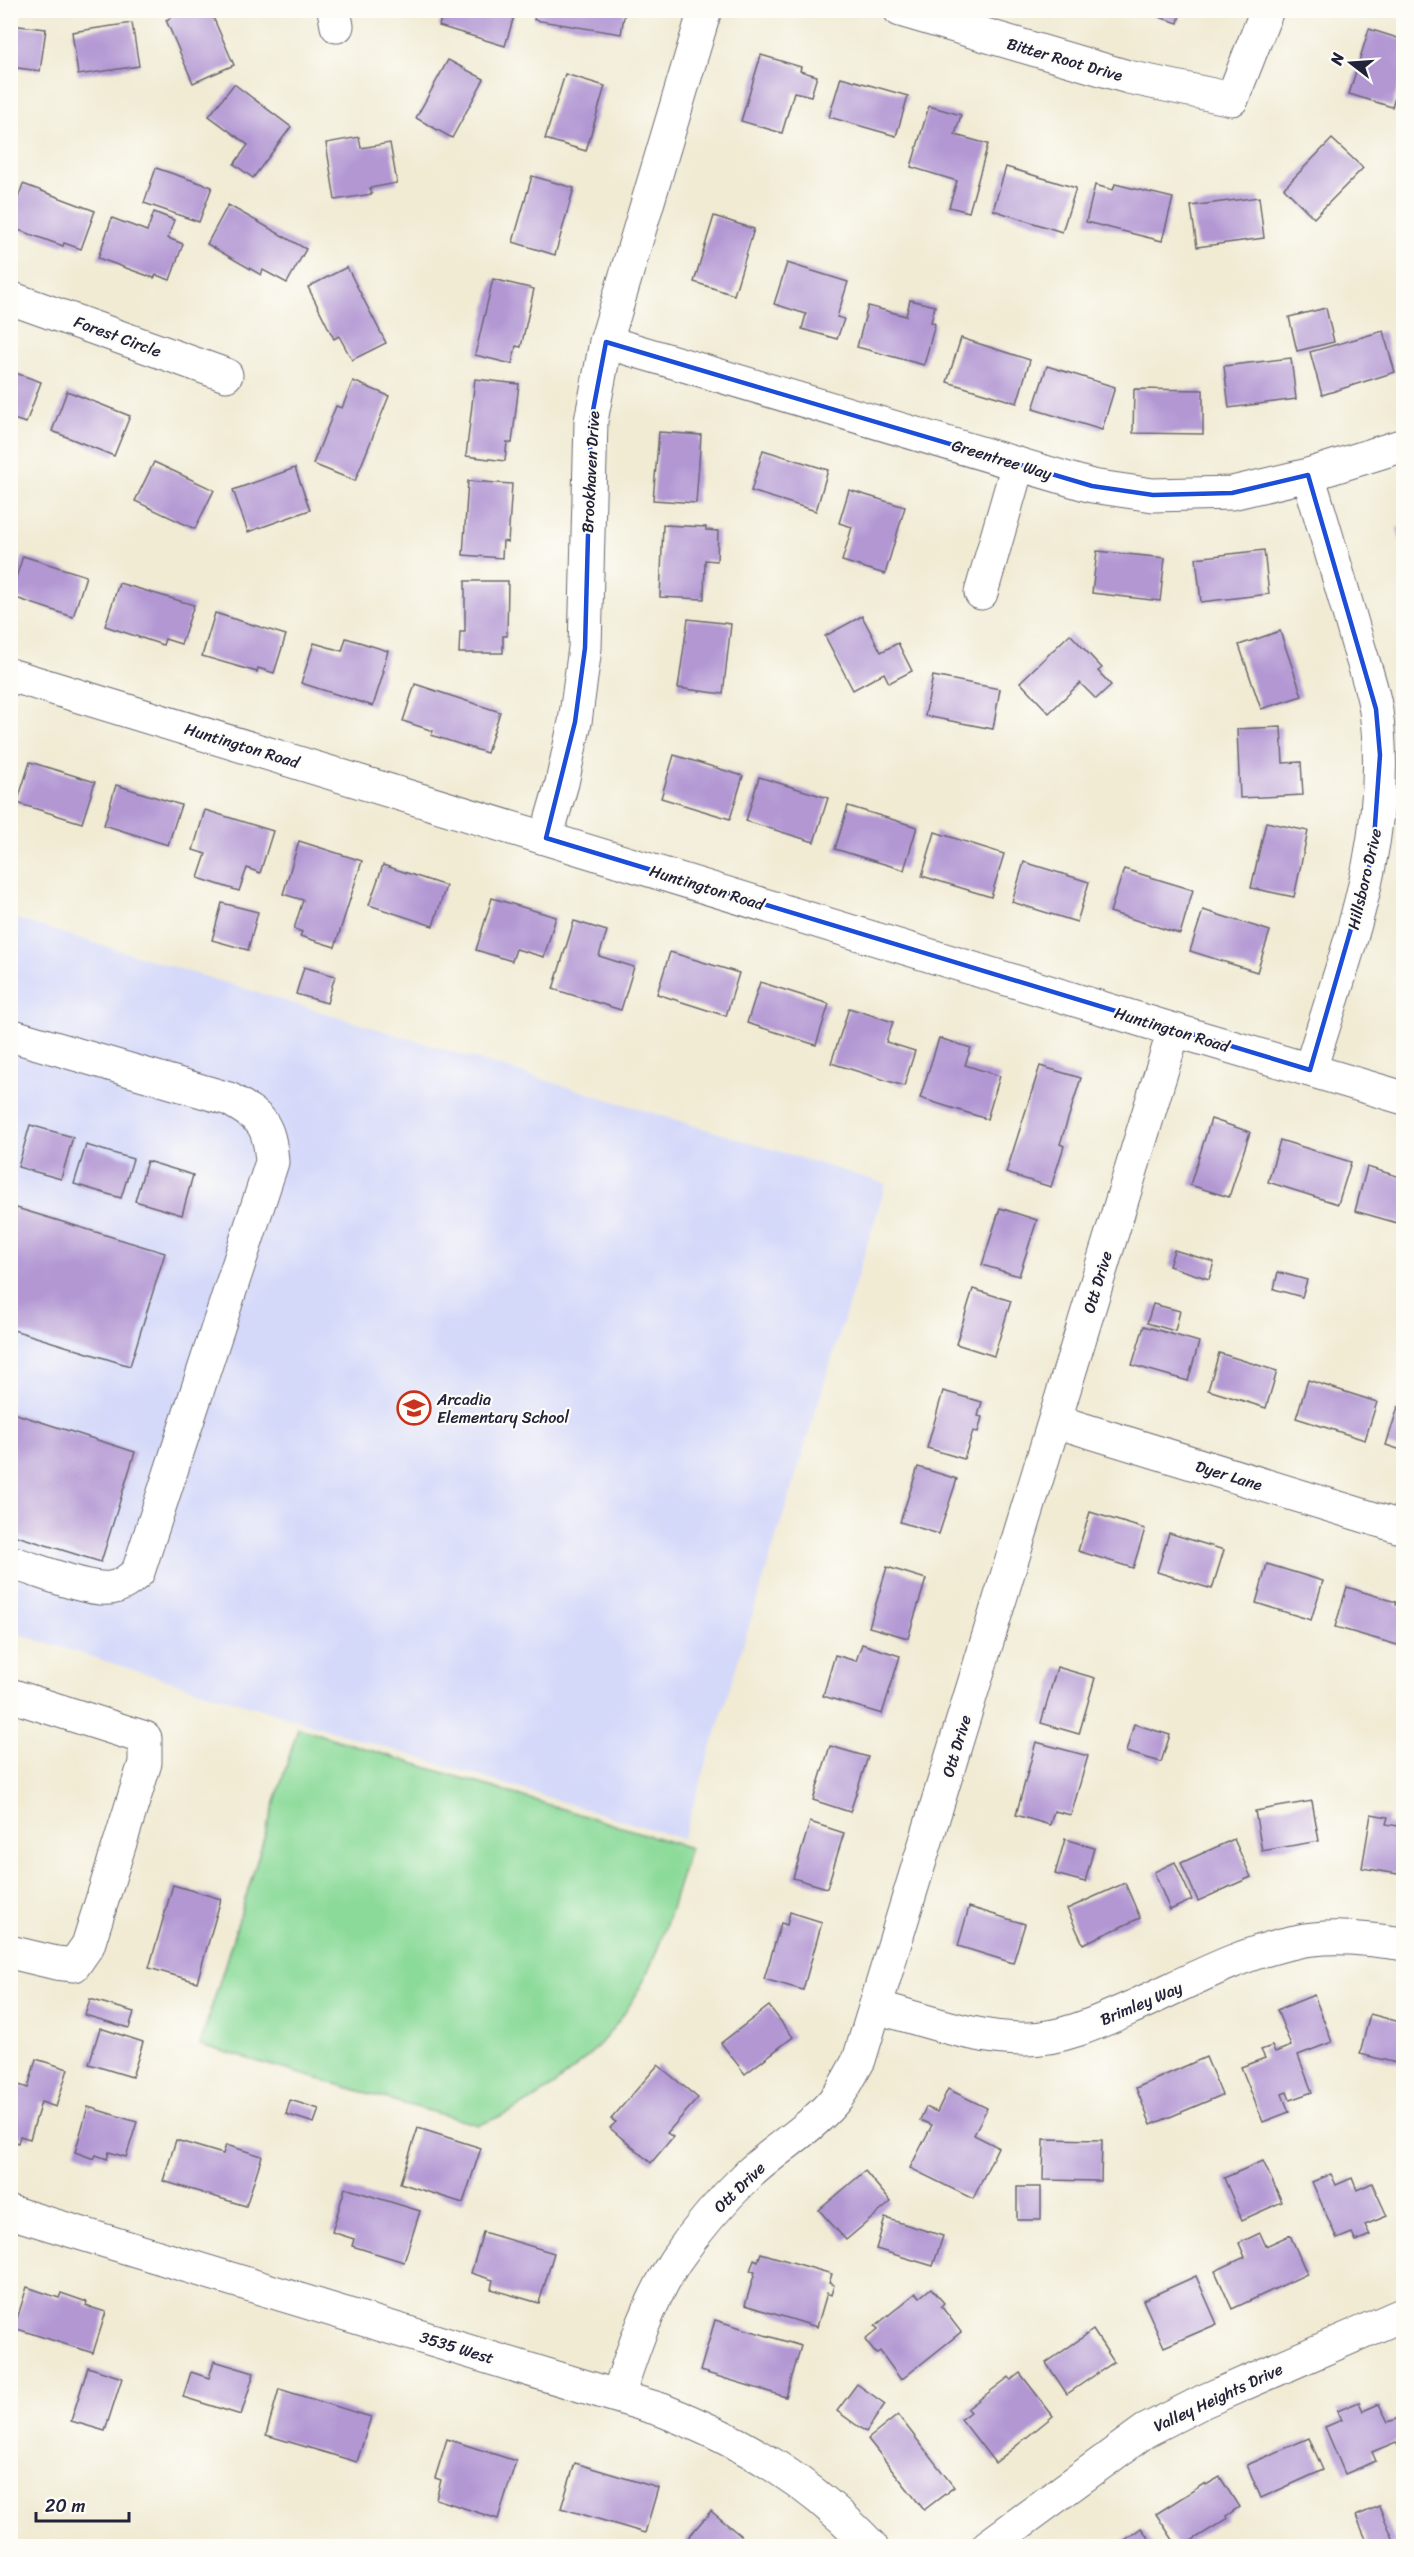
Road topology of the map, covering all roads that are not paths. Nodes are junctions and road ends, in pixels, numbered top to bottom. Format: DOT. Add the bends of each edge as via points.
graph roads {
  1 [pos="705,10"];
  2 [pos="900,10"];
  3 [pos="1267,10"];
  4 [pos="10,298"];
  5 [pos="606,342"];
  6 [pos="226,375"];
  7 [pos="1404,444"];
  8 [pos="1018,464"];
  9 [pos="1308,474"];
  10 [pos="981,593"];
  11 [pos="10,675"];
  12 [pos="546,838"];
  13 [pos="1174,1030"];
  14 [pos="10,1035"];
  15 [pos="1310,1070"];
  16 [pos="1404,1098"];
  17 [pos="1055,1422"];
  18 [pos="1404,1528"];
  19 [pos="10,1562"];
  20 [pos="10,1695"];
  21 [pos="1404,1944"];
  22 [pos="10,1952"];
  23 [pos="876,2007"];
  24 [pos="10,2212"];
  25 [pos="1404,2314"];
  26 [pos="618,2395"];
  27 [pos="871,2547"];
  28 [pos="988,2547"];
  1 -- 5 [label="street, Brookhaven Drive"];
  2 -- 3 [label="street, Bitter Root Drive" via="1128,77 1232,99"];
  4 -- 6 [label="street, Forest Circle"];
  5 -- 8 [label="street, Greentree Way"];
  5 -- 12 [label="street, Brookhaven Drive" via="591,420 585,648 575,722"];
  7 -- 9 [label="street, Greentree Way"];
  8 -- 9 [label="street, Greentree Way" via="1092,486 1153,495 1232,493"];
  8 -- 10 [label="street"];
  9 -- 15 [label="street, Hillsboro Drive" via="1376,709 1380,755 1373,853"];
  11 -- 12 [label="street, Huntington Road"];
  12 -- 13 [label="street, Huntington Road"];
  13 -- 15 [label="street, Huntington Road"];
  13 -- 17 [label="street, Ott Drive"];
  14 -- 19 [label="street" via="229,1099 257,1115 270,1137 272,1162 138,1572 111,1588 94,1587"];
  15 -- 16 [label="street, Huntington Road"];
  17 -- 18 [label="street, Dyer Lane"];
  17 -- 23 [label="street, Ott Drive"];
  20 -- 22 [label="street" via="145,1738 145,1763 84,1952 74,1965"];
  21 -- 23 [label="street, Brimley Way" via="1330,1938 1295,1942 1251,1956 1065,2034 1028,2040 990,2036"];
  23 -- 26 [label="street, Ott Drive" via="859,2060 838,2095 750,2174 711,2215 675,2262 651,2306"];
  24 -- 26 [label="street, 3535 West"];
  25 -- 28 [label="street, Valley Heights Drive" via="1204,2401 1145,2431"];
  26 -- 27 [label="street, 3535 West" via="716,2431 778,2467 819,2498"];
}
